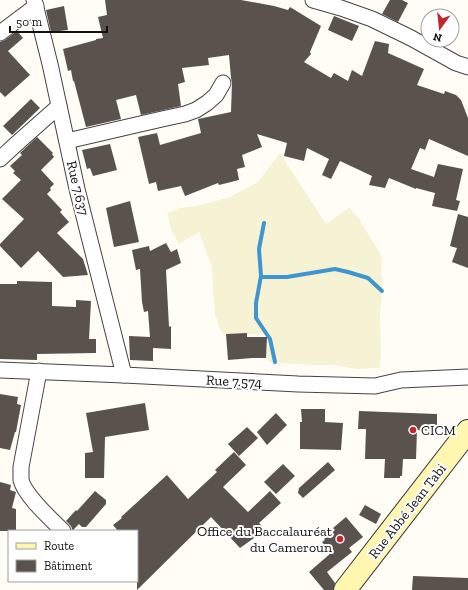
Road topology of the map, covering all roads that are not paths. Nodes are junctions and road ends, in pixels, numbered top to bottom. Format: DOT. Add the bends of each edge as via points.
graph roads {
  1 [pos="314,0"];
  2 [pos="35,3"];
  3 [pos="0,33"];
  4 [pos="468,67"];
  5 [pos="222,83"];
  6 [pos="60,106"];
  7 [pos="67,141"];
  8 [pos="0,159"];
  9 [pos="0,370"];
  10 [pos="39,371"];
  11 [pos="124,375"];
  12 [pos="468,377"];
  13 [pos="468,431"];
  14 [pos="62,530"];
  15 [pos="345,590"];
  1 -- 4 [label="street" via="372,19"];
  2 -- 3 [label="street"];
  2 -- 6 [label="street, Rue 7.637"];
  5 -- 7 [label="street" via="216,95 196,110"];
  6 -- 7 [label="street, Rue 7.637"];
  6 -- 8 [label="street"];
  7 -- 11 [label="street, Rue 7.637"];
  9 -- 10 [label="street, Rue 7.574"];
  10 -- 11 [label="street, Rue 7.574"];
  10 -- 14 [label="street" via="21,467 22,480 27,492"];
  11 -- 12 [label="street, Rue 7.574" via="375,386 401,380"];
  13 -- 15 [label="main road, Rue Abbé Jean Tabi"];
}
